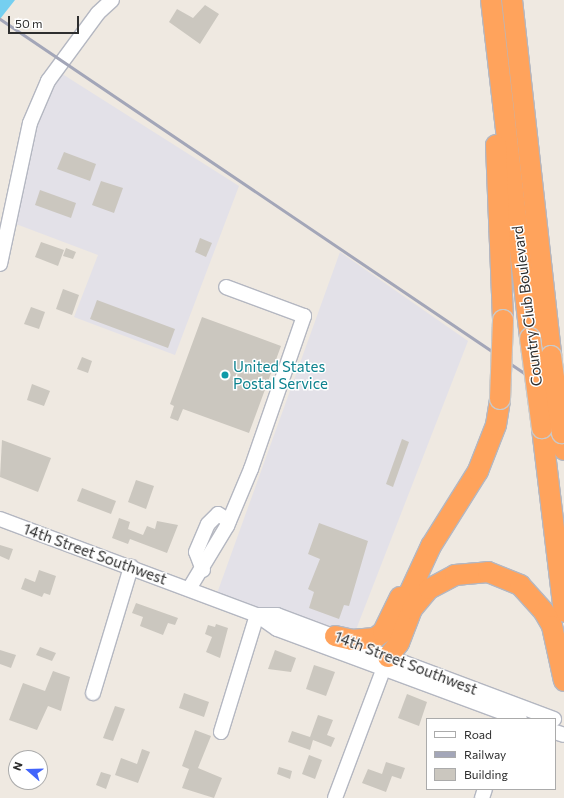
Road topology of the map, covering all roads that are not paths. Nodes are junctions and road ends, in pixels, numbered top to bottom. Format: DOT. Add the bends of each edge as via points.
graph roads {
  1 [pos="112,0"];
  2 [pos="491,0"];
  3 [pos="512,0"];
  4 [pos="499,69"];
  5 [pos="0,264"];
  6 [pos="226,287"];
  7 [pos="563,441"];
  8 [pos="0,519"];
  9 [pos="131,567"];
  10 [pos="417,573"];
  11 [pos="189,589"];
  12 [pos="564,612"];
  13 [pos="257,614"];
  14 [pos="335,636"];
  15 [pos="386,662"];
  16 [pos="564,680"];
  17 [pos="93,693"];
  18 [pos="518,718"];
  19 [pos="552,718"];
  20 [pos="221,732"];
  21 [pos="336,798"];
  1 -- 5 [label="street" via="98,13 48,81 30,123"];
  2 -- 4 [label="highway, Country Club Boulevard"];
  3 -- 7 [label="highway, Country Club Boulevard, bridge" via="551,356"];
  4 -- 10 [label="highway, bridge" via="495,96 503,320 500,399 496,425 478,471"];
  4 -- 12 [label="highway, Country Club Boulevard, bridge"];
  6 -- 11 [label="street" via="304,316 229,520 218,514 208,524 196,552 203,570"];
  8 -- 9 [label="street, 14th Street Southwest"];
  9 -- 11 [label="street, 14th Street Southwest"];
  9 -- 17 [label="street"];
  10 -- 14 [label="highway" via="403,592 383,632 366,640"];
  10 -- 15 [label="highway" via="390,640"];
  11 -- 13 [label="street, 14th Street Southwest"];
  13 -- 14 [label="street, 14th Street Southwest" via="277,615"];
  13 -- 15 [label="street, 14th Street Southwest" via="277,629"];
  13 -- 20 [label="street"];
  14 -- 15 [label="street, 14th Street Southwest"];
  15 -- 16 [label="highway" via="399,643 412,609 428,589 455,575 488,572 520,585 544,612 552,626"];
  15 -- 18 [label="street, 14th Street Southwest"];
  15 -- 19 [label="street, 14th Street Southwest"];
  15 -- 21 [label="street"];
}
